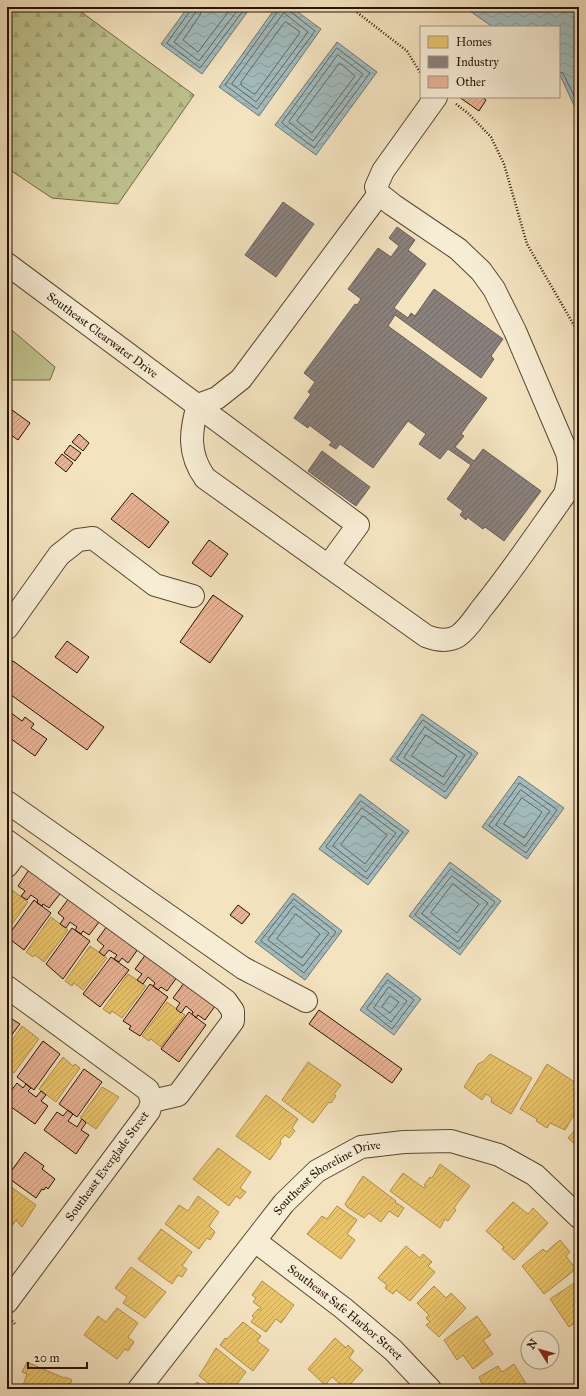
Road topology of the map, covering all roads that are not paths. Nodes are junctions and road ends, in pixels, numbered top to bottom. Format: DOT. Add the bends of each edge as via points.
graph roads {
  1 [pos="444,99"];
  2 [pos="379,194"];
  3 [pos="7,264"];
  4 [pos="198,405"];
  5 [pos="328,566"];
  6 [pos="194,596"];
  7 [pos="7,628"];
  8 [pos="7,802"];
  9 [pos="11,852"];
  10 [pos="7,987"];
  11 [pos="306,1001"];
  12 [pos="152,1101"];
  13 [pos="579,1217"];
  14 [pos="255,1241"];
  15 [pos="7,1302"];
  16 [pos="139,1389"];
  17 [pos="430,1389"];
  1 -- 2 [label="street" via="383,171 376,187"];
  2 -- 4 [label="street" via="241,379 217,398"];
  2 -- 5 [label="street" via="458,248 482,271 515,331 567,453 570,477 565,494 491,597 458,636 435,640 426,636"];
  3 -- 4 [label="street, Southeast Clearwater Drive"];
  4 -- 5 [label="street" via="192,425 194,455 196,465 205,478"];
  4 -- 5 [label="street, Southeast Clearwater Drive" via="358,525"];
  6 -- 7 [label="street" via="155,585 94,538 78,540 59,555"];
  8 -- 11 [label="street" via="243,968"];
  9 -- 12 [label="street" via="226,1001 233,1011 233,1021 178,1095"];
  10 -- 12 [label="street, Southeast Everglade Street" via="148,1090"];
  12 -- 15 [label="street, Southeast Everglade Street" via="149,1111"];
  13 -- 14 [label="street, Southeast Shoreline Drive" via="535,1175 499,1155 451,1140 404,1142 360,1147 317,1171 284,1203"];
  14 -- 16 [label="street, Southeast Shoreline Drive"];
  14 -- 17 [label="street, Southeast Safe Harbor Street" via="393,1350"];
}
